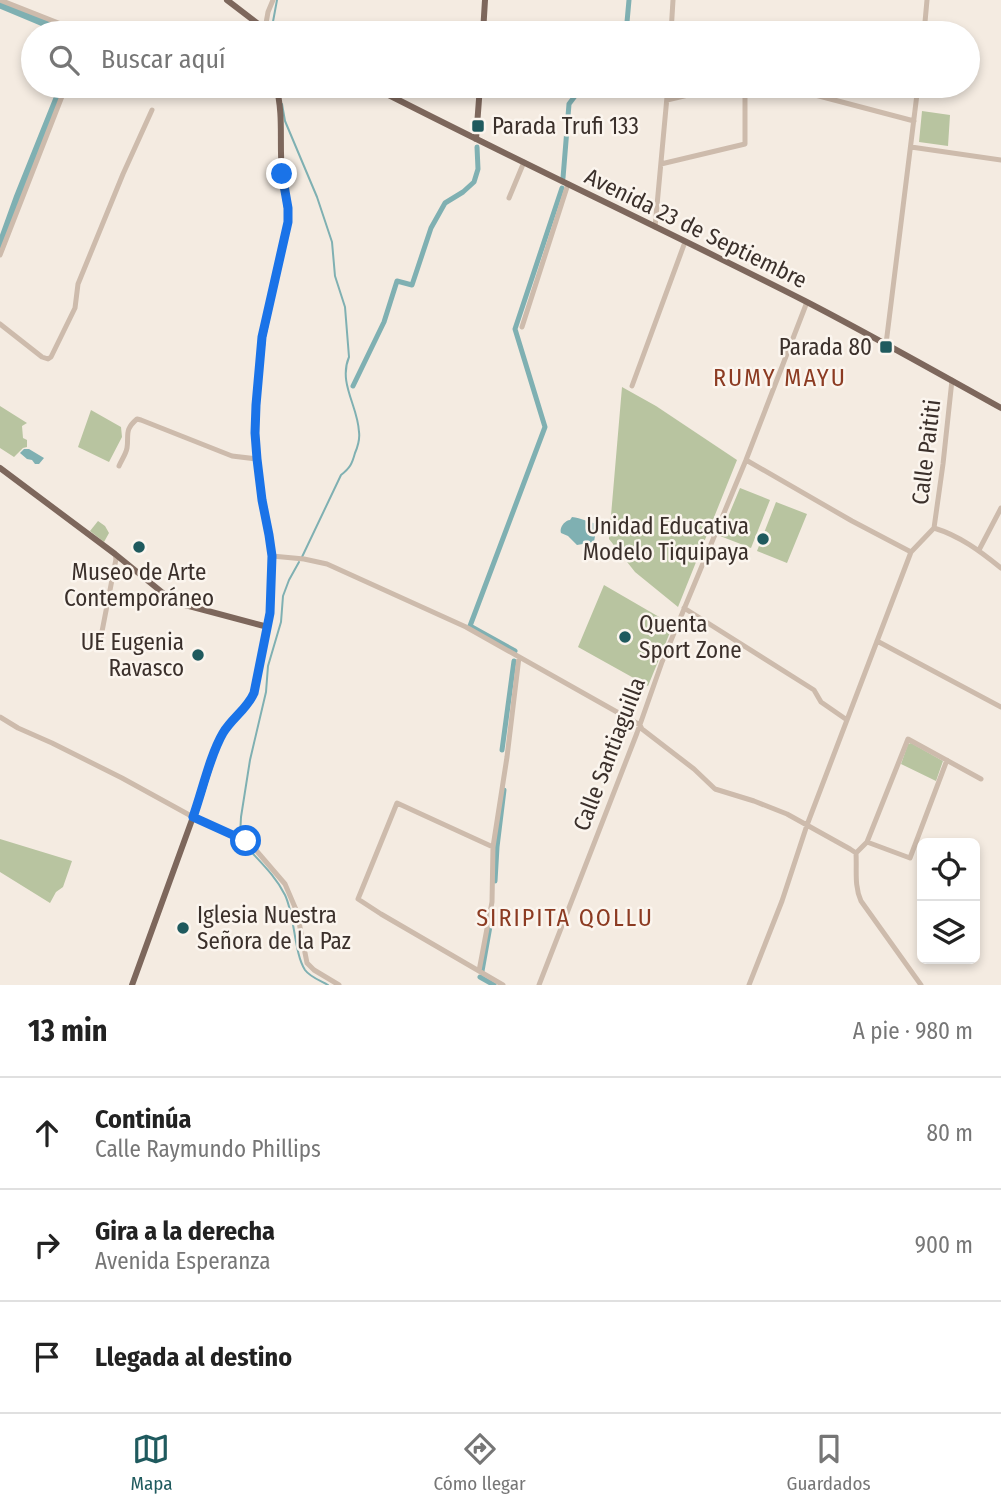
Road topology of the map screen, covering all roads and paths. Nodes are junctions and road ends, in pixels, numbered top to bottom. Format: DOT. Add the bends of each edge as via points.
graph roads {
  1 [pos="0,0"];
  2 [pos="227,0"];
  3 [pos="273,0"];
  4 [pos="485,0"];
  5 [pos="673,0"];
  6 [pos="927,0"];
  7 [pos="53,21"];
  8 [pos="253,21"];
  9 [pos="268,21"];
  10 [pos="484,21"];
  11 [pos="672,21"];
  12 [pos="925,21"];
  13 [pos="60,98"];
  14 [pos="278,98"];
  15 [pos="395,98"];
  16 [pos="479,98"];
  17 [pos="675,98"];
  18 [pos="745,98"];
  19 [pos="827,98"];
  20 [pos="917,98"];
  21 [pos="667,100"];
  22 [pos="152,110"];
  23 [pos="914,121"];
  24 [pos="476,139"];
  25 [pos="911,146"];
  26 [pos="1001,160"];
  27 [pos="524,162"];
  28 [pos="661,164"];
  29 [pos="568,184"];
  30 [pos="509,198"];
  31 [pos="655,227"];
  32 [pos="685,242"];
  33 [pos="0,255"];
  34 [pos="807,302"];
  35 [pos="0,324"];
  36 [pos="522,327"];
  37 [pos="886,344"];
  38 [pos="951,380"];
  39 [pos="632,386"];
  40 [pos="1001,408"];
  41 [pos="257,459"];
  42 [pos="746,460"];
  43 [pos="119,466"];
  44 [pos="0,468"];
  45 [pos="1001,508"];
  46 [pos="934,528"];
  47 [pos="979,550"];
  48 [pos="911,552"];
  49 [pos="114,554"];
  50 [pos="272,556"];
  51 [pos="1001,568"];
  52 [pos="684,608"];
  53 [pos="268,627"];
  54 [pos="877,641"];
  55 [pos="99,647"];
  56 [pos="519,657"];
  57 [pos="1001,707"];
  58 [pos="0,717"];
  59 [pos="847,720"];
  60 [pos="640,725"];
  61 [pos="947,760"];
  62 [pos="981,779"];
  63 [pos="193,817"];
  64 [pos="807,825"];
  65 [pos="867,842"];
  66 [pos="493,847"];
  67 [pos="856,853"];
  68 [pos="479,971"];
  69 [pos="132,985"];
  70 [pos="339,985"];
  71 [pos="503,985"];
  72 [pos="539,985"];
  73 [pos="749,985"];
  74 [pos="921,985"];
  1 -- 7 [label="street"];
  2 -- 8 [label="main road"];
  3 -- 9 [label="street"];
  4 -- 10 [label="main road"];
  5 -- 11 [label="street"];
  6 -- 12 [label="street"];
  13 -- 33 [label="street"];
  14 -- 41 [label="main road" via="288,222 262,337"];
  15 -- 24 [label="main road, Avenida 23 de Septiembre"];
  16 -- 24 [label="main road"];
  17 -- 21 [label="street"];
  18 -- 28 [label="street" via="745,144"];
  19 -- 23 [label="street"];
  20 -- 23 [label="street"];
  21 -- 28 [label="street"];
  22 -- 35 [label="street" via="78,284 75,308 51,357 43,357"];
  23 -- 25 [label="street"];
  24 -- 27 [label="main road, Avenida 23 de Septiembre"];
  25 -- 26 [label="street"];
  25 -- 37 [label="street"];
  27 -- 29 [label="main road, Avenida 23 de Septiembre"];
  27 -- 30 [label="street"];
  28 -- 31 [label="street"];
  29 -- 31 [label="main road, Avenida 23 de Septiembre"];
  29 -- 36 [label="street"];
  31 -- 32 [label="main road, Avenida 23 de Septiembre"];
  32 -- 34 [label="main road, Avenida 23 de Septiembre"];
  32 -- 39 [label="street"];
  34 -- 37 [label="main road, Avenida 23 de Septiembre"];
  34 -- 42 [label="street, Calle Santiaguilla"];
  37 -- 38 [label="main road, Avenida 23 de Septiembre"];
  38 -- 40 [label="main road, Avenida 23 de Septiembre"];
  38 -- 46 [label="street, Calle Paititi"];
  41 -- 43 [label="street" via="232,456 136,419 127,433 127,450"];
  41 -- 50 [label="main road"];
  42 -- 48 [label="street"];
  42 -- 52 [label="street, Calle Santiaguilla"];
  44 -- 49 [label="main road"];
  45 -- 47 [label="street"];
  46 -- 47 [label="street"];
  46 -- 48 [label="street"];
  47 -- 51 [label="street"];
  48 -- 54 [label="street"];
  49 -- 53 [label="main road" via="174,602"];
  49 -- 55 [label="street"];
  50 -- 53 [label="main road"];
  50 -- 56 [label="street" via="327,564 466,627"];
  52 -- 59 [label="street" via="814,690 821,702"];
  52 -- 60 [label="street, Calle Santiaguilla"];
  53 -- 63 [label="main road" via="254,693 216,747"];
  54 -- 57 [label="street"];
  54 -- 59 [label="street"];
  56 -- 60 [label="street"];
  56 -- 66 [label="street"];
  58 -- 63 [label="street"];
  59 -- 64 [label="street"];
  60 -- 64 [label="street" via="715,789"];
  60 -- 72 [label="street, Calle Santiaguilla"];
  61 -- 62 [label="street"];
  61 -- 65 [label="street" via="910,858"];
  61 -- 65 [label="street" via="908,739"];
  63 -- 69 [label="main road"];
  63 -- 70 [label="street" via="254,848 285,884 297,912 307,963"];
  64 -- 67 [label="street"];
  64 -- 73 [label="street"];
  65 -- 67 [label="street"];
  66 -- 68 [label="street" via="492,902"];
  66 -- 68 [label="street" via="397,803 358,899"];
  67 -- 74 [label="street" via="860,901"];
  68 -- 71 [label="street"];
}
